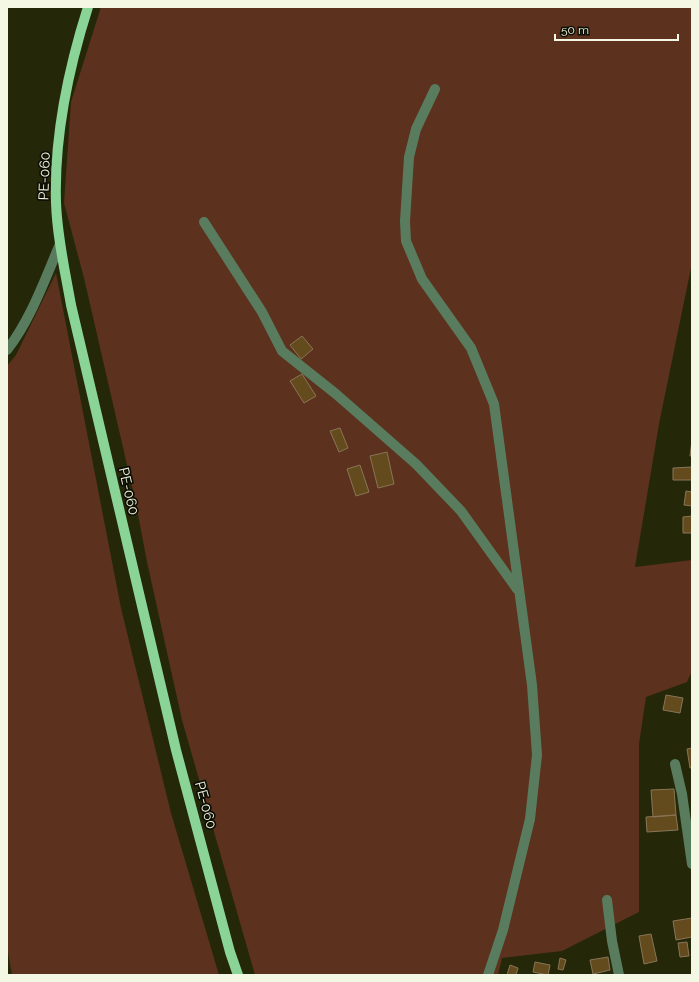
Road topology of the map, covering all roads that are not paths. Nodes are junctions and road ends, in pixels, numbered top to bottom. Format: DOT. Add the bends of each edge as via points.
graph roads {
  1 [pos="88,7"];
  2 [pos="435,89"];
  3 [pos="204,222"];
  4 [pos="60,244"];
  5 [pos="7,350"];
  6 [pos="518,591"];
  7 [pos="675,764"];
  8 [pos="692,864"];
  9 [pos="606,900"];
  10 [pos="238,975"];
  11 [pos="488,975"];
  12 [pos="619,975"];
  1 -- 4 [label="main road, PE-060 / PE-060" via="62,108 56,202"];
  2 -- 6 [label="street" via="416,129 409,156 406,241 422,279 471,348 494,404"];
  3 -- 6 [label="street" via="262,312 282,351 416,464 461,511"];
  4 -- 5 [label="street" via="34,303"];
  4 -- 10 [label="main road, PE-060 / PE-060" via="73,312 176,750"];
  6 -- 11 [label="street" via="532,686 537,756 530,820 503,930"];
  7 -- 8 [label="street"];
  9 -- 12 [label="street"];
}
